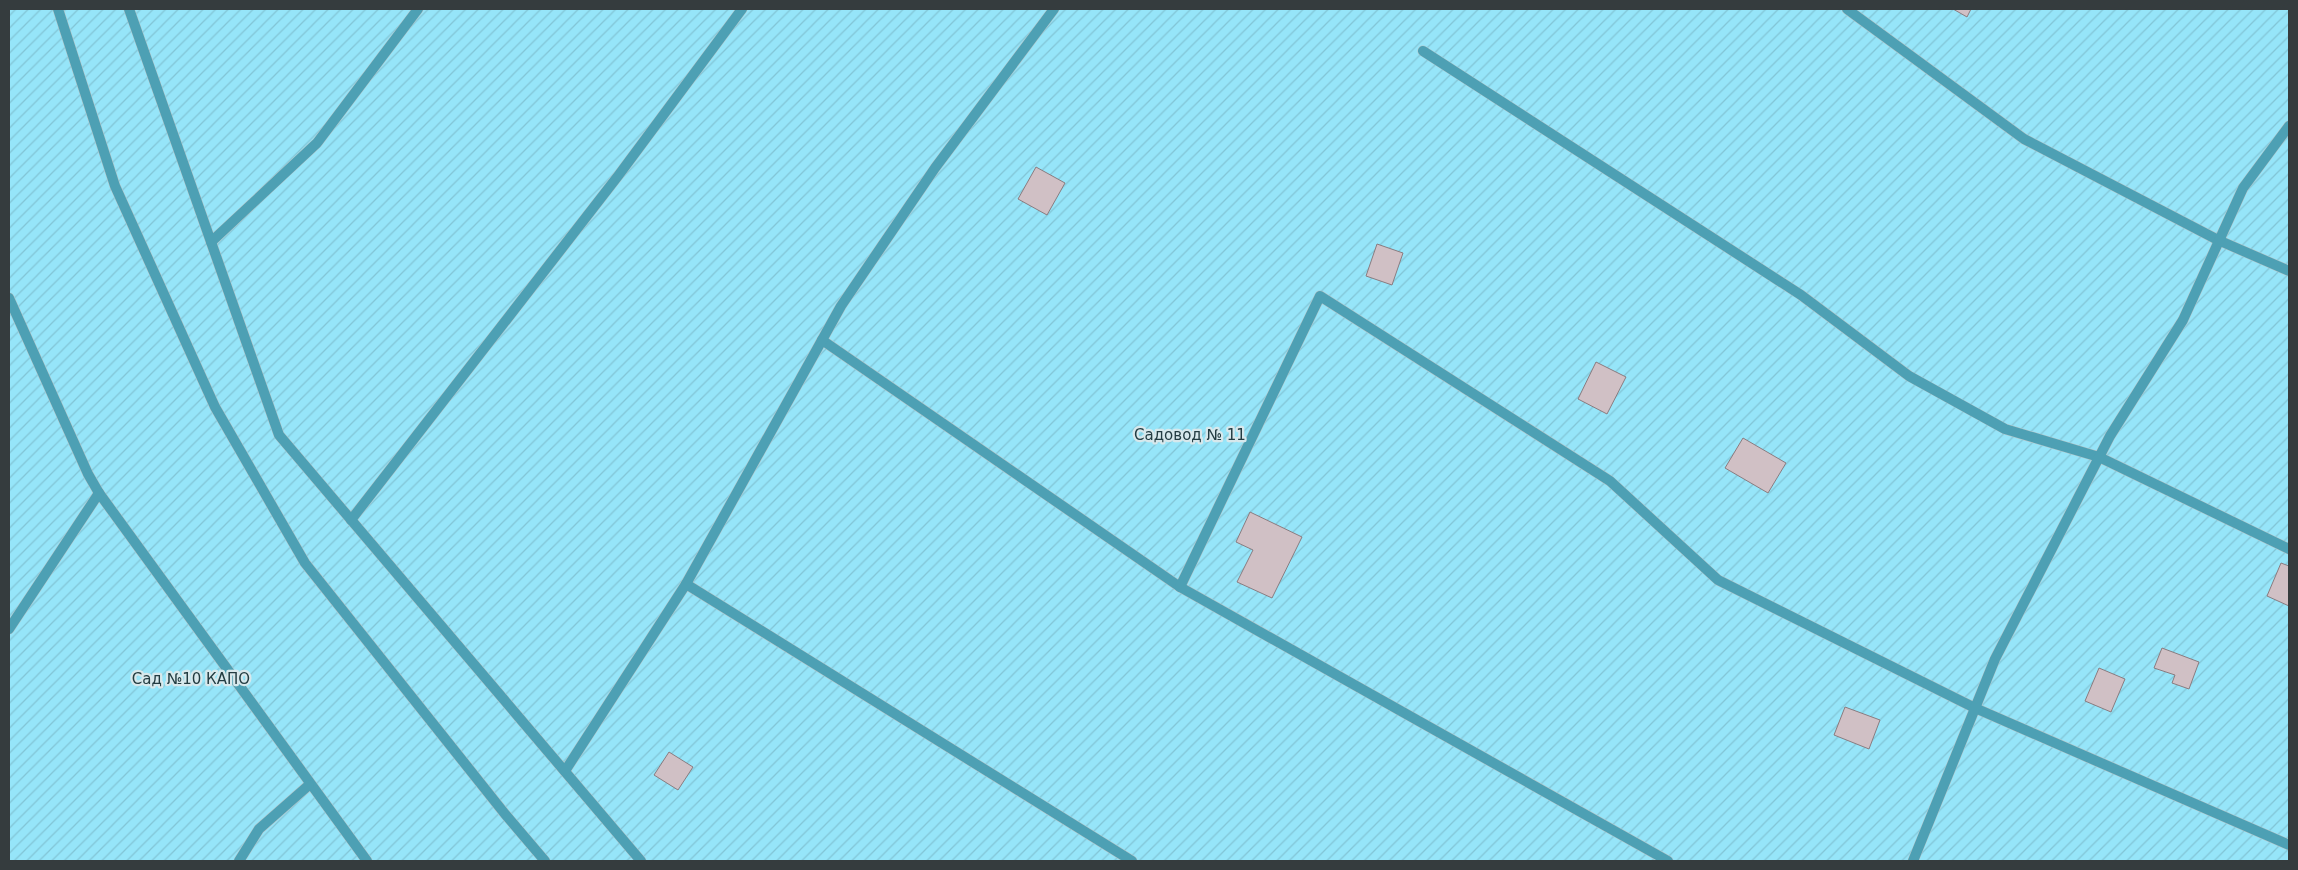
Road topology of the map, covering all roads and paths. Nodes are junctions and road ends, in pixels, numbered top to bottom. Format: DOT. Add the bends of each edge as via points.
graph roads {
  1 [pos="58,9"];
  2 [pos="129,9"];
  3 [pos="418,9"];
  4 [pos="742,9"];
  5 [pos="1054,9"];
  6 [pos="1847,9"];
  7 [pos="1423,51"];
  8 [pos="2289,126"];
  9 [pos="2218,240"];
  10 [pos="211,242"];
  11 [pos="2289,271"];
  12 [pos="9,298"];
  13 [pos="822,340"];
  14 [pos="2099,457"];
  15 [pos="99,493"];
  16 [pos="351,520"];
  17 [pos="2289,549"];
  18 [pos="686,584"];
  19 [pos="1180,587"];
  20 [pos="9,629"];
  21 [pos="1975,708"];
  22 [pos="564,771"];
  23 [pos="309,785"];
  24 [pos="2289,845"];
  25 [pos="239,861"];
  26 [pos="367,861"];
  27 [pos="545,861"];
  28 [pos="641,861"];
  29 [pos="1132,861"];
  30 [pos="1668,861"];
  31 [pos="1913,861"];
  1 -- 27 [label="lane" via="115,186 215,407 305,563"];
  2 -- 10 [label="lane"];
  3 -- 10 [label="lane" via="317,143"];
  4 -- 16 [label="lane" via="612,184"];
  5 -- 13 [label="lane" via="935,168 841,306"];
  6 -- 9 [label="lane" via="2024,139"];
  7 -- 14 [label="lane" via="1801,295 1909,376 2005,429"];
  8 -- 9 [label="lane" via="2243,188"];
  9 -- 11 [label="lane"];
  9 -- 14 [label="lane" via="2182,320"];
  10 -- 16 [label="lane" via="279,435"];
  12 -- 15 [label="lane"];
  13 -- 18 [label="lane"];
  13 -- 19 [label="lane"];
  14 -- 17 [label="lane"];
  14 -- 21 [label="lane" via="1995,659"];
  15 -- 20 [label="lane"];
  15 -- 23 [label="lane"];
  16 -- 22 [label="lane"];
  18 -- 22 [label="lane"];
  18 -- 29 [label="lane"];
  19 -- 21 [label="lane" via="1320,296 1610,481 1718,580"];
  19 -- 30 [label="lane"];
  21 -- 24 [label="lane"];
  21 -- 31 [label="lane"];
  22 -- 28 [label="lane"];
  23 -- 25 [label="lane" via="259,830"];
  23 -- 26 [label="lane"];
}
